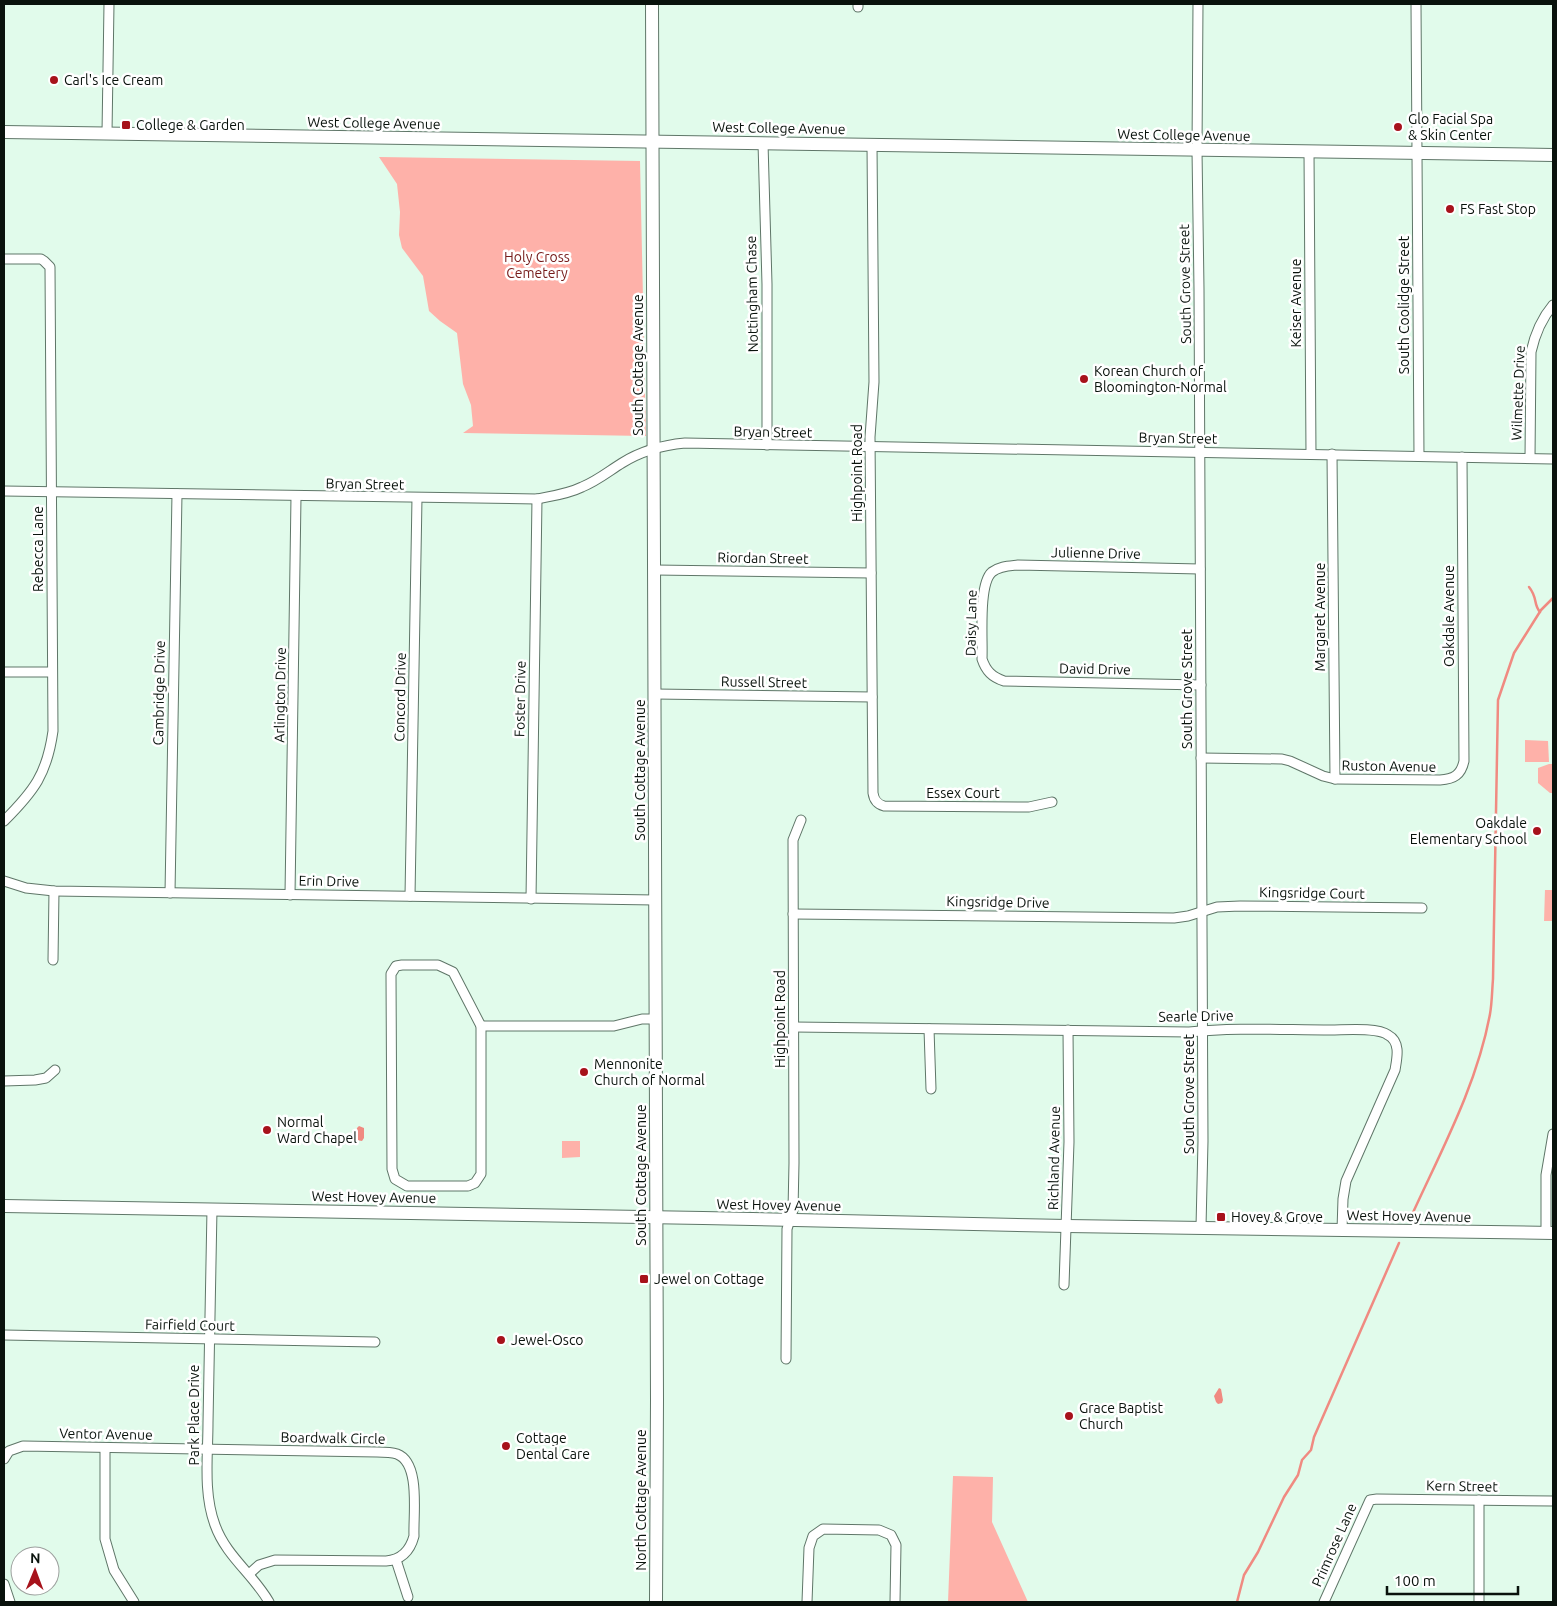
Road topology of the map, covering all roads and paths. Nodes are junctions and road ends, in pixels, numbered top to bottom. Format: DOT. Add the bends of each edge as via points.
graph roads {
  1 [pos="109,4"];
  2 [pos="652,4"];
  3 [pos="1198,4"];
  4 [pos="1416,4"];
  5 [pos="4,132"];
  6 [pos="107,134"];
  7 [pos="653,141"];
  8 [pos="763,143"];
  9 [pos="872,145"];
  10 [pos="1197,150"];
  11 [pos="1309,152"];
  12 [pos="1416,154"];
  13 [pos="1553,155"];
  14 [pos="4,259"];
  15 [pos="1553,305"];
  16 [pos="768,445"];
  17 [pos="870,447"];
  18 [pos="653,450"];
  19 [pos="1200,452"];
  20 [pos="1311,454"];
  21 [pos="1332,454"];
  22 [pos="1419,456"];
  23 [pos="1462,457"];
  24 [pos="1530,458"];
  25 [pos="1553,459"];
  26 [pos="4,491"];
  27 [pos="52,492"];
  28 [pos="176,494"];
  29 [pos="296,497"];
  30 [pos="417,498"];
  31 [pos="537,499"];
  32 [pos="1200,569"];
  33 [pos="654,570"];
  34 [pos="871,573"];
  35 [pos="992,573"];
  36 [pos="4,672"];
  37 [pos="52,672"];
  38 [pos="991,674"];
  39 [pos="1201,685"];
  40 [pos="655,694"];
  41 [pos="872,698"];
  42 [pos="1201,758"];
  43 [pos="1459,775"];
  44 [pos="1335,779"];
  45 [pos="876,801"];
  46 [pos="1052,802"];
  47 [pos="801,820"];
  48 [pos="4,821"];
  49 [pos="4,881"];
  50 [pos="54,892"];
  51 [pos="170,893"];
  52 [pos="290,895"];
  53 [pos="410,896"];
  54 [pos="531,899"];
  55 [pos="655,900"];
  56 [pos="1422,908"];
  57 [pos="1202,912"];
  58 [pos="793,914"];
  59 [pos="53,960"];
  60 [pos="656,1019"];
  61 [pos="482,1026"];
  62 [pos="794,1027"];
  63 [pos="929,1029"];
  64 [pos="1068,1030"];
  65 [pos="1202,1030"];
  66 [pos="55,1070"];
  67 [pos="4,1081"];
  68 [pos="931,1089"];
  69 [pos="1553,1134"];
  70 [pos="4,1206"];
  71 [pos="212,1209"];
  72 [pos="656,1217"];
  73 [pos="790,1220"];
  74 [pos="1066,1226"];
  75 [pos="1202,1227"];
  76 [pos="1342,1230"];
  77 [pos="1550,1233"];
  78 [pos="1064,1285"];
  79 [pos="4,1335"];
  80 [pos="209,1339"];
  81 [pos="375,1342"];
  82 [pos="786,1359"];
  83 [pos="657,1399"];
  84 [pos="105,1448"];
  85 [pos="208,1449"];
  86 [pos="5,1457"];
  87 [pos="1370,1500"];
  88 [pos="1479,1500"];
  89 [pos="1553,1501"];
  90 [pos="396,1560"];
  91 [pos="249,1574"];
  92 [pos="4,1584"];
  93 [pos="408,1597"];
  94 [pos="1327,1601"];
  95 [pos="10,1602"];
  96 [pos="134,1602"];
  97 [pos="269,1602"];
  98 [pos="656,1602"];
  99 [pos="807,1602"];
  100 [pos="895,1602"];
  101 [pos="1479,1602"];
  1 -- 6 [label="street"];
  2 -- 7 [label="main road"];
  3 -- 10 [label="street, South Grove Street"];
  4 -- 12 [label="street, South Coolidge Street"];
  5 -- 6 [label="main road, West College Avenue"];
  6 -- 7 [label="main road, West College Avenue"];
  7 -- 8 [label="main road, West College Avenue"];
  7 -- 18 [label="main road, South Cottage Avenue"];
  8 -- 9 [label="main road, West College Avenue"];
  8 -- 16 [label="street, Nottingham Chase"];
  9 -- 10 [label="main road, West College Avenue"];
  9 -- 17 [label="street, Highpoint Road" via="874,382"];
  10 -- 11 [label="main road, West College Avenue"];
  10 -- 19 [label="street, South Grove Street"];
  11 -- 12 [label="main road, West College Avenue"];
  11 -- 20 [label="street, Keiser Avenue"];
  12 -- 13 [label="main road, West College Avenue"];
  12 -- 22 [label="street, South Coolidge Street"];
  14 -- 27 [label="street, Rebecca Lane" via="35,259 50,267"];
  15 -- 24 [label="street, Wilmette Drive" via="1539,327 1531,352"];
  16 -- 17 [label="street, Bryan Street"];
  16 -- 18 [label="street, Bryan Street" via="686,443"];
  17 -- 19 [label="street, Bryan Street"];
  17 -- 34 [label="street, Highpoint Road"];
  18 -- 31 [label="street, Bryan Street" via="624,461 581,488"];
  18 -- 33 [label="main road, South Cottage Avenue"];
  19 -- 20 [label="street, Bryan Street"];
  19 -- 32 [label="street, South Grove Street"];
  20 -- 21 [label="street, Bryan Street"];
  21 -- 22 [label="street, Bryan Street"];
  21 -- 44 [label="street, Margaret Avenue"];
  22 -- 23 [label="street, Bryan Street"];
  23 -- 24 [label="street, Bryan Street"];
  23 -- 43 [label="street, Oakdale Avenue" via="1464,761"];
  24 -- 25 [label="street, Bryan Street"];
  26 -- 27 [label="street, Bryan Street"];
  27 -- 28 [label="street, Bryan Street"];
  27 -- 37 [label="street, Rebecca Lane"];
  28 -- 29 [label="street, Bryan Street"];
  28 -- 51 [label="street, Cambridge Drive"];
  29 -- 30 [label="street, Bryan Street"];
  29 -- 52 [label="street, Arlington Drive"];
  30 -- 31 [label="street, Bryan Street"];
  30 -- 53 [label="street, Concord Drive"];
  31 -- 54 [label="street, Foster Drive"];
  32 -- 35 [label="street, Julienne Drive" via="1018,566"];
  32 -- 39 [label="street, South Grove Street"];
  33 -- 34 [label="street, Riordan Street"];
  33 -- 40 [label="main road, South Cottage Avenue"];
  34 -- 41 [label="street, Highpoint Road"];
  35 -- 38 [label="street, Daisy Lane" via="983,591 982,659"];
  36 -- 37 [label="street"];
  37 -- 48 [label="street, Rebecca Lane" via="50,752 34,789"];
  38 -- 39 [label="street, David Drive" via="1004,681"];
  39 -- 42 [label="street, South Grove Street"];
  40 -- 41 [label="street, Russell Street"];
  40 -- 55 [label="main road, South Cottage Avenue"];
  41 -- 45 [label="street, Highpoint Road" via="873,793"];
  42 -- 44 [label="street, Ruston Avenue" via="1282,759"];
  42 -- 57 [label="street, South Grove Street"];
  43 -- 44 [label="street, Ruston Avenue" via="1440,780"];
  45 -- 46 [label="street, Essex Court" via="884,806 1028,807"];
  47 -- 58 [label="street, Highpoint Road" via="793,840"];
  49 -- 50 [label="street, Erin Drive"];
  50 -- 51 [label="street, Erin Drive"];
  50 -- 59 [label="street"];
  51 -- 52 [label="street, Erin Drive"];
  52 -- 53 [label="street, Erin Drive"];
  53 -- 54 [label="street, Erin Drive"];
  54 -- 55 [label="street, Erin Drive"];
  55 -- 60 [label="main road, South Cottage Avenue"];
  56 -- 57 [label="street, Kingsridge Court" via="1240,906 1217,907"];
  57 -- 58 [label="street, Kingsridge Drive" via="1174,918"];
  57 -- 65 [label="street, South Grove Street"];
  58 -- 62 [label="street, Highpoint Road"];
  60 -- 61 [label="street" via="614,1026"];
  60 -- 72 [label="main road, South Cottage Avenue"];
  61 -- 61 [label="street" via="458,978 447,968 402,964 393,970 392,1169 400,1183 408,1186 468,1186 479,1180"];
  62 -- 63 [label="street, Searle Drive"];
  62 -- 73 [label="street, Highpoint Road" via="794,1191"];
  63 -- 64 [label="street, Searle Drive"];
  63 -- 68 [label="street"];
  64 -- 65 [label="street, Searle Drive"];
  64 -- 74 [label="street, Richland Avenue"];
  65 -- 75 [label="street, South Grove Street"];
  65 -- 76 [label="street, Searle Drive" via="1379,1031 1393,1038 1398,1055 1395,1070 1346,1181"];
  66 -- 67 [label="street" via="46,1078"];
  69 -- 77 [label="street" via="1546,1175"];
  70 -- 71 [label="main road, West Hovey Avenue"];
  71 -- 72 [label="main road, West Hovey Avenue"];
  71 -- 80 [label="street, Park Place Drive"];
  72 -- 73 [label="main road, West Hovey Avenue"];
  72 -- 83 [label="main road, South Cottage Avenue"];
  73 -- 74 [label="main road, West Hovey Avenue"];
  73 -- 82 [label="street, Highpoint Road" via="787,1229"];
  74 -- 75 [label="main road, West Hovey Avenue"];
  74 -- 78 [label="street, Richland Avenue"];
  75 -- 76 [label="main road, West Hovey Avenue"];
  76 -- 77 [label="main road, West Hovey Avenue"];
  79 -- 80 [label="street, Fairfield Court"];
  80 -- 81 [label="street, Fairfield Court"];
  80 -- 85 [label="street, Park Place Drive"];
  83 -- 98 [label="main road, North Cottage Avenue"];
  84 -- 85 [label="street, Ventor Avenue"];
  84 -- 86 [label="street, Ventor Avenue" via="23,1446 9,1451"];
  84 -- 96 [label="street" via="105,1539 114,1570"];
  85 -- 90 [label="street, Boardwalk Circle" via="397,1454 407,1462 413,1476 414,1536 409,1549"];
  85 -- 91 [label="street, Park Place Drive" via="210,1509 215,1526 223,1544"];
  87 -- 88 [label="street, Kern Street"];
  87 -- 94 [label="street, Primrose Lane"];
  88 -- 89 [label="street, Kern Street"];
  88 -- 101 [label="street"];
  90 -- 91 [label="street" via="275,1560 259,1565"];
  90 -- 93 [label="street"];
  91 -- 97 [label="street, Park Place Drive"];
  92 -- 95 [label="street"];
  99 -- 100 [label="street" via="808,1548 813,1536 823,1529 879,1530 891,1535 896,1545"];
}
